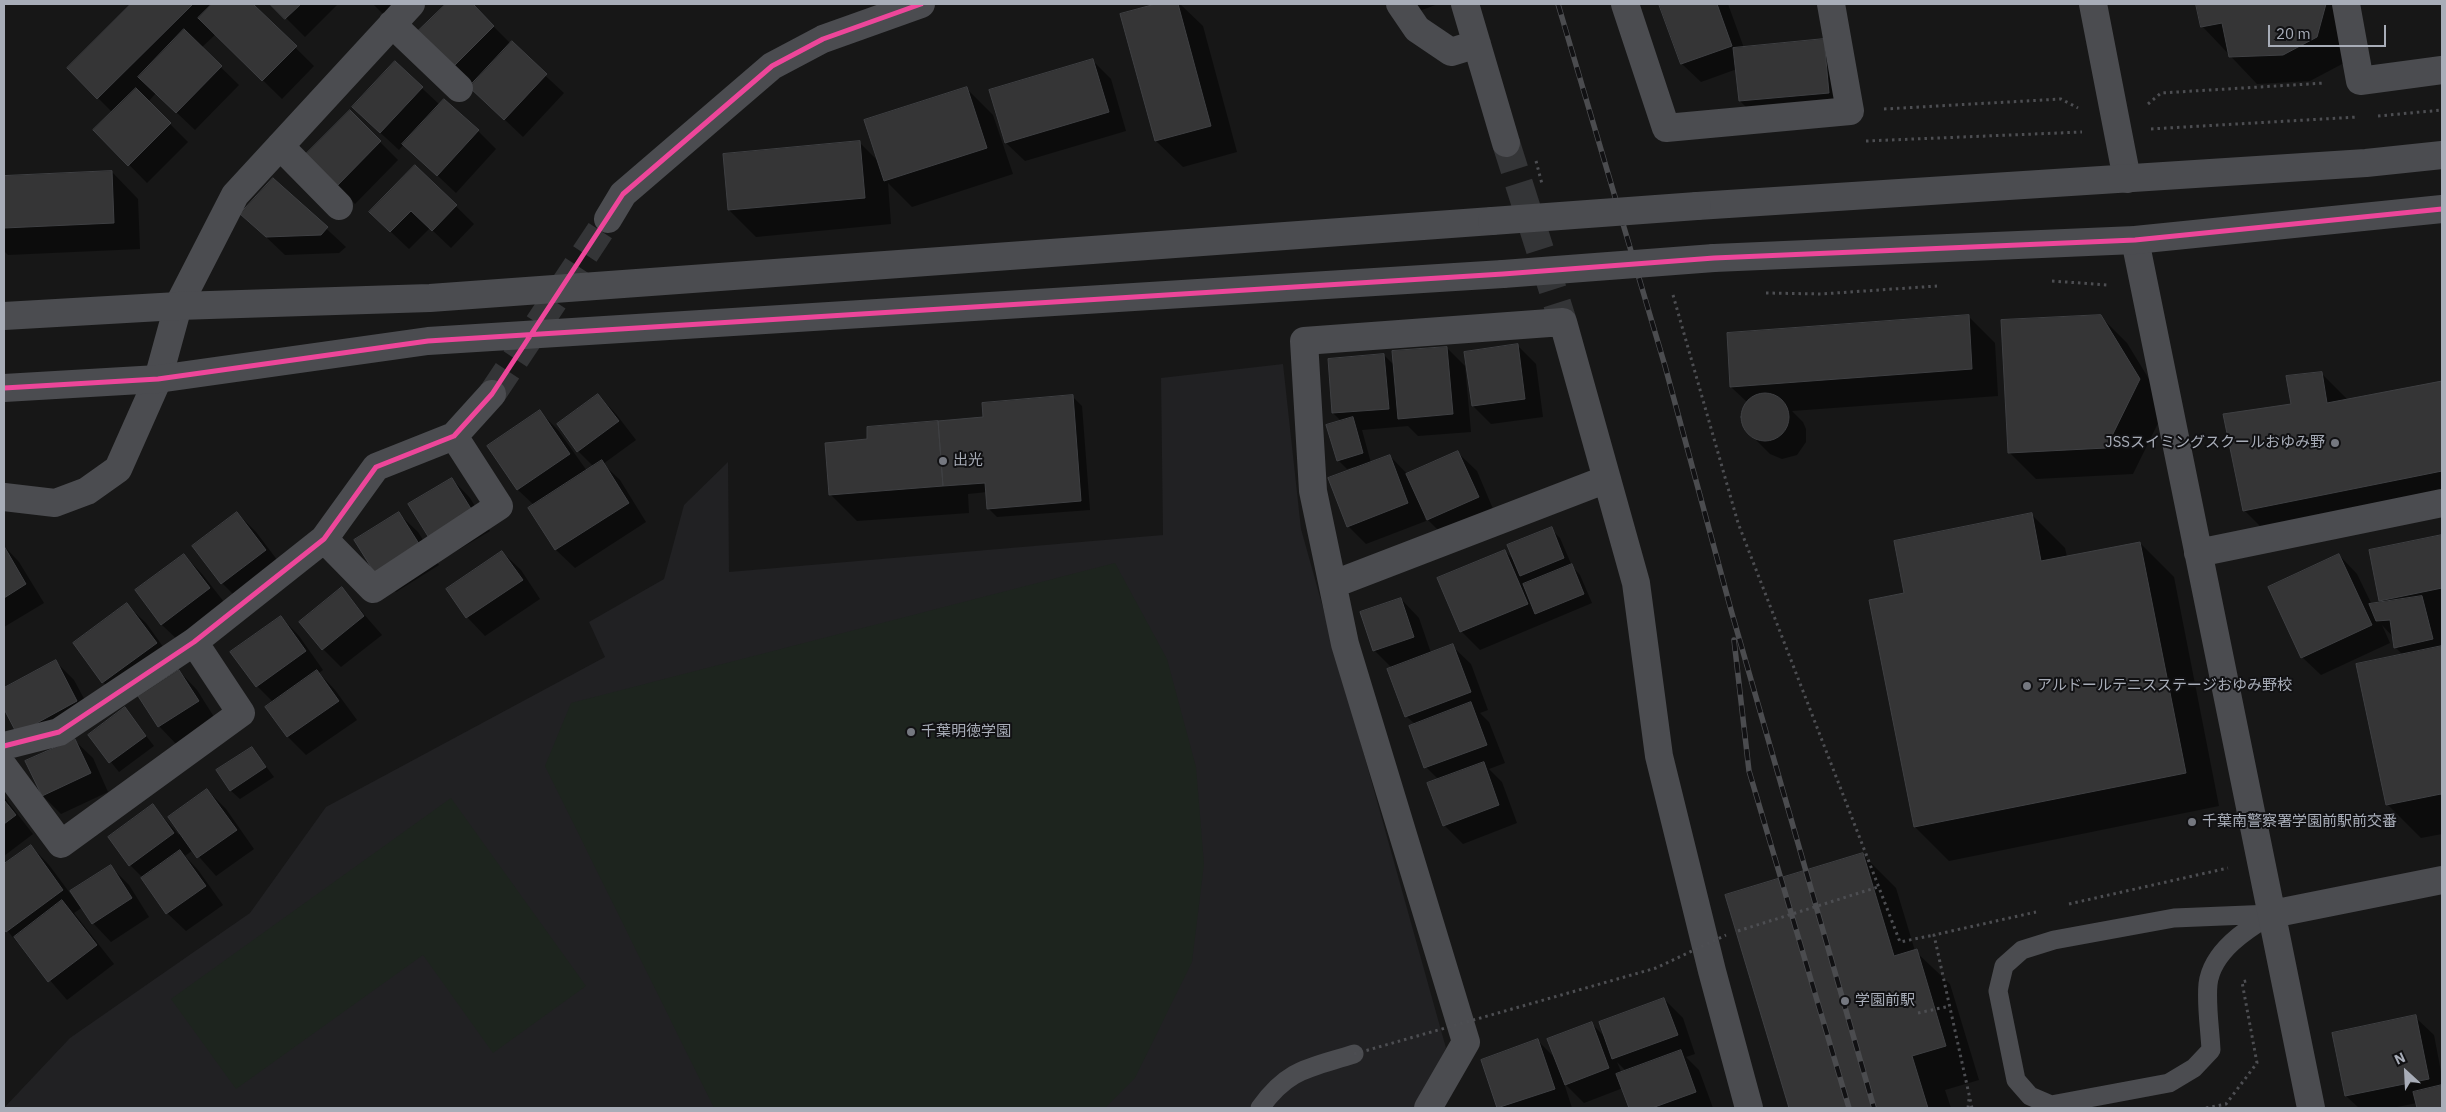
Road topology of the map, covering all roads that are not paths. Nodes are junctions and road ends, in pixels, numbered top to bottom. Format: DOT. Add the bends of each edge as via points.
graph roads {
  1 [pos="411,4"];
  2 [pos="922,4"];
  3 [pos="1400,4"];
  4 [pos="1465,4"];
  5 [pos="1626,4"];
  6 [pos="1831,4"];
  7 [pos="2094,4"];
  8 [pos="2346,4"];
  9 [pos="392,24"];
  10 [pos="1477,44"];
  11 [pos="2442,70"];
  12 [pos="459,88"];
  13 [pos="1506,143"];
  14 [pos="280,146"];
  15 [pos="2442,155"];
  16 [pos="2127,178"];
  17 [pos="339,206"];
  18 [pos="2442,209"];
  19 [pos="608,219"];
  20 [pos="2135,240"];
  21 [pos="178,306"];
  22 [pos="4,316"];
  23 [pos="158,379"];
  24 [pos="4,388"];
  25 [pos="492,394"];
  26 [pos="454,436"];
  27 [pos="1607,480"];
  28 [pos="4,497"];
  29 [pos="2442,503"];
  30 [pos="324,539"];
  31 [pos="2198,553"];
  32 [pos="1334,584"];
  33 [pos="194,642"];
  34 [pos="4,746"];
  35 [pos="4,767"];
  36 [pos="2442,880"];
  37 [pos="2272,914"];
  38 [pos="1354,1054"];
  39 [pos="1260,1108"];
  40 [pos="1428,1108"];
  41 [pos="1749,1108"];
  42 [pos="2311,1108"];
  1 -- 9 [label="street"];
  2 -- 19 [label="street" via="823,39 772,66 623,194"];
  3 -- 10 [label="street" via="1417,29 1452,52"];
  4 -- 10 [label="street"];
  5 -- 6 [label="street" via="1666,128 1850,111"];
  7 -- 16 [label="street"];
  8 -- 11 [label="street" via="2360,81"];
  9 -- 12 [label="street"];
  9 -- 14 [label="street"];
  10 -- 13 [label="street"];
  14 -- 17 [label="street"];
  14 -- 21 [label="street" via="235,195"];
  15 -- 16 [label="street" via="2356,164"];
  16 -- 21 [label="street, bridge" via="1492,220 430,298"];
  18 -- 20 [label="street"];
  20 -- 23 [label="street, bridge" via="1714,258 428,341"];
  20 -- 31 [label="street"];
  21 -- 22 [label="street"];
  21 -- 23 [label="street"];
  23 -- 24 [label="street"];
  23 -- 28 [label="street" via="118,469 87,491 55,503"];
  25 -- 26 [label="street"];
  26 -- 30 [label="street" via="376,467"];
  26 -- 30 [label="street" via="499,506 373,589"];
  27 -- 32 [label="street"];
  27 -- 32 [label="street" via="1563,322 1304,341 1312,492"];
  27 -- 41 [label="street" via="1636,583 1659,756"];
  29 -- 31 [label="street"];
  30 -- 33 [label="street"];
  31 -- 37 [label="street"];
  32 -- 40 [label="street" via="1345,644 1466,1042"];
  33 -- 34 [label="street" via="59,732"];
  33 -- 35 [label="street" via="241,713 60,844"];
  36 -- 37 [label="street"];
  37 -- 37 [label="lane" via="2242,932 2214,963 2208,983 2211,1050 2194,1068 2169,1083 2051,1104 2030,1096 2016,1080 1998,991 2004,966 2022,950 2054,940 2174,918"];
  37 -- 42 [label="street"];
  38 -- 39 [label="lane" via="1295,1072 1272,1092"];
}
